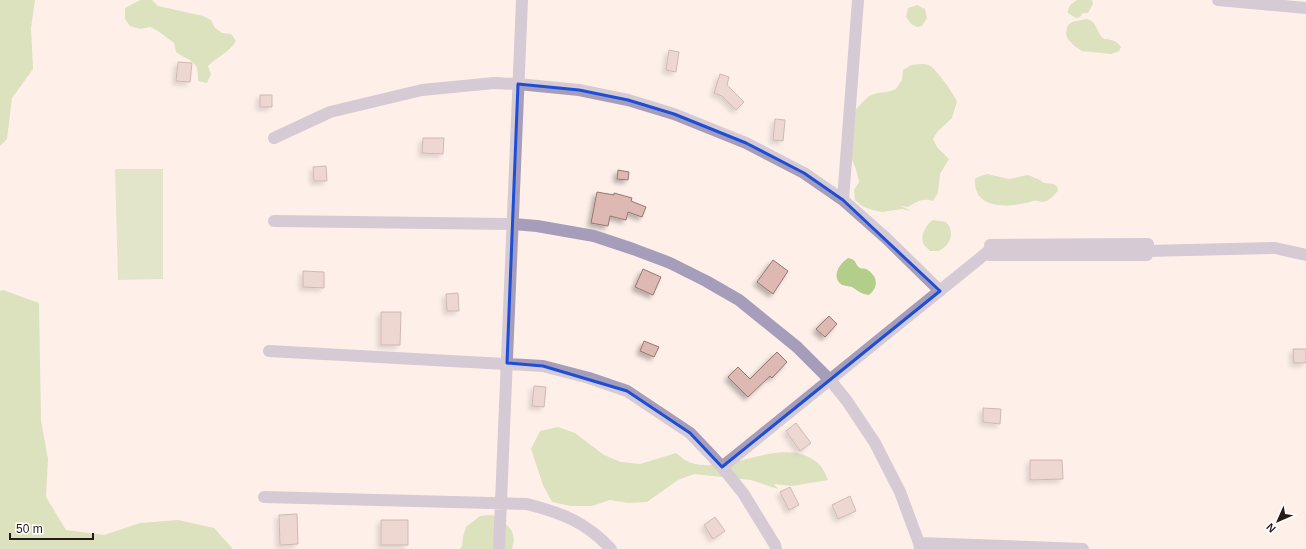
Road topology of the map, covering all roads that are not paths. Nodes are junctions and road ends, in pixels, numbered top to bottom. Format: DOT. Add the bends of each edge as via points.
graph roads {
  1 [pos="522,0"];
  2 [pos="858,0"];
  3 [pos="1218,0"];
  4 [pos="1306,8"];
  5 [pos="518,84"];
  6 [pos="274,138"];
  7 [pos="843,200"];
  8 [pos="274,220"];
  9 [pos="513,224"];
  10 [pos="1306,255"];
  11 [pos="940,291"];
  12 [pos="269,351"];
  13 [pos="507,363"];
  14 [pos="830,380"];
  15 [pos="722,467"];
  16 [pos="264,497"];
  17 [pos="502,503"];
  18 [pos="919,546"];
  19 [pos="499,549"];
  20 [pos="611,549"];
  21 [pos="776,549"];
  22 [pos="1083,549"];
  1 -- 5 [label="street"];
  2 -- 7 [label="street"];
  3 -- 4 [label="street"];
  5 -- 6 [label="street" via="422,90 330,112"];
  5 -- 7 [label="street" via="578,90 628,100 674,114 746,143 804,172"];
  5 -- 9 [label="street"];
  7 -- 11 [label="street"];
  8 -- 9 [label="street"];
  9 -- 13 [label="street"];
  9 -- 14 [label="street" via="594,236 670,263 739,300 797,347"];
  10 -- 11 [label="street" via="1274,248 990,250"];
  11 -- 14 [label="street"];
  12 -- 13 [label="street"];
  13 -- 15 [label="street" via="543,366 627,391 690,433"];
  13 -- 17 [label="street"];
  14 -- 15 [label="street"];
  14 -- 18 [label="street" via="848,401 875,443 900,492"];
  15 -- 21 [label="street" via="742,493"];
  16 -- 17 [label="street"];
  17 -- 19 [label="street"];
  17 -- 20 [label="street" via="527,504 569,517 588,528"];
  18 -- 22 [label="street"];
}
